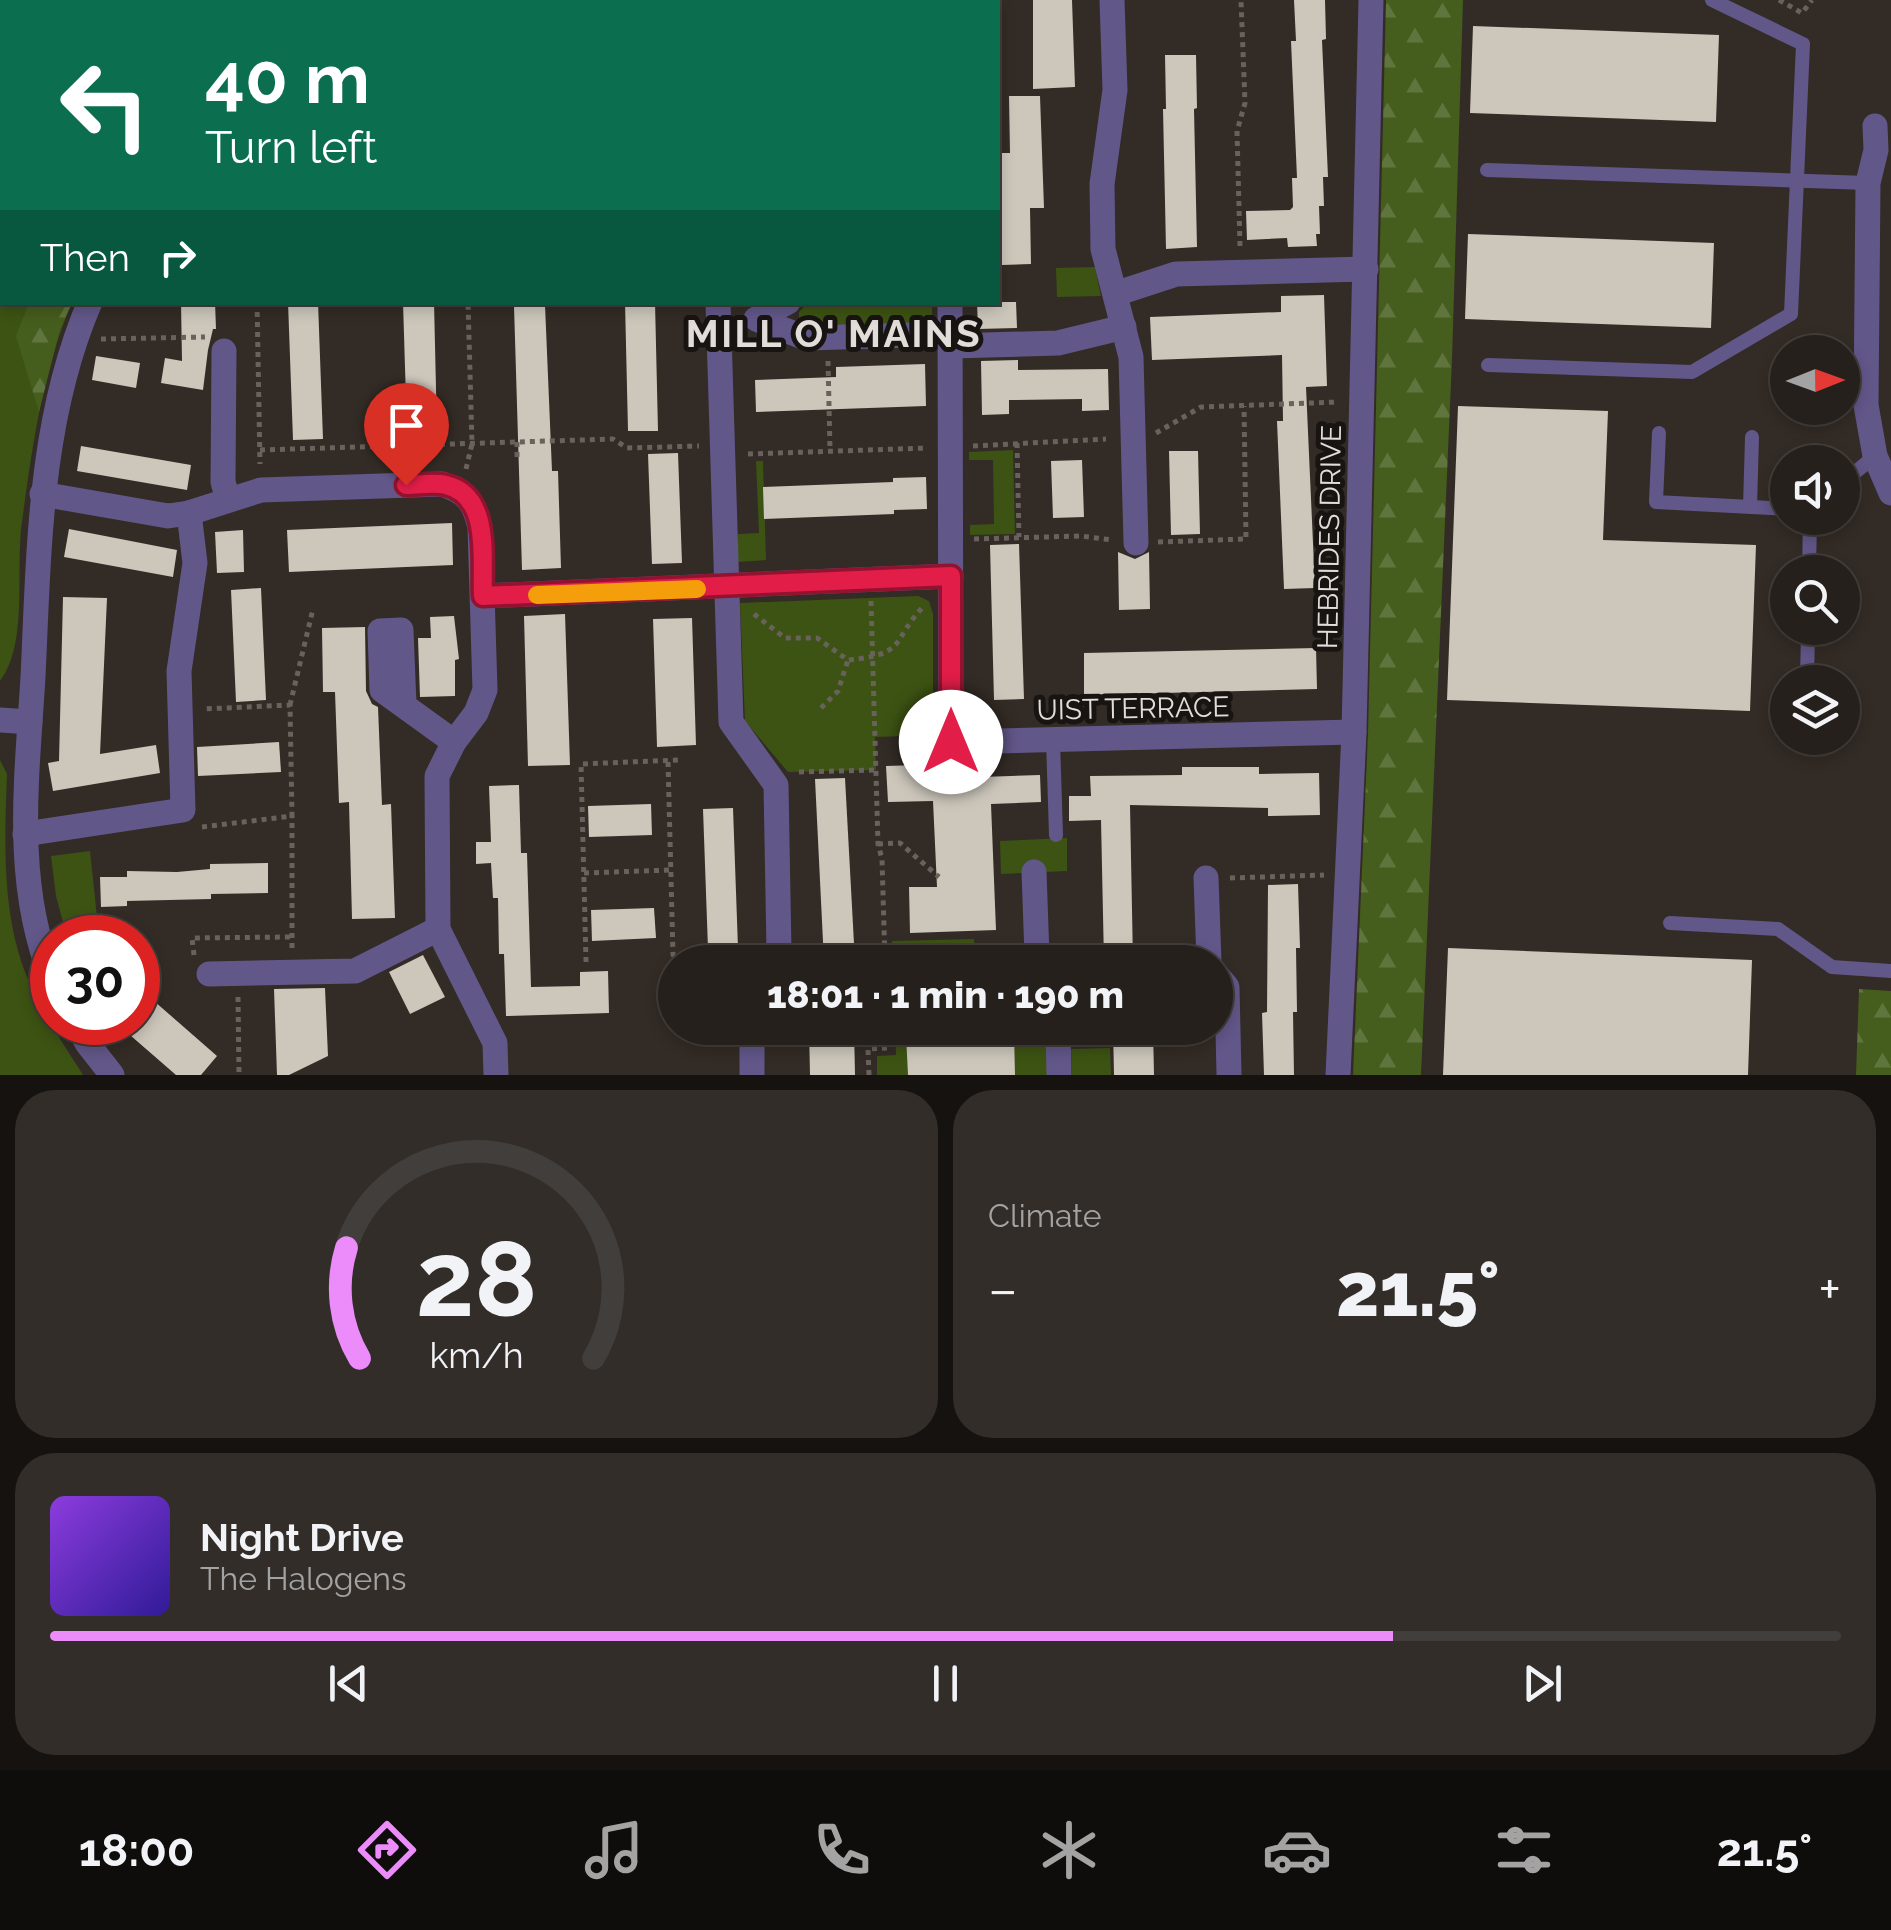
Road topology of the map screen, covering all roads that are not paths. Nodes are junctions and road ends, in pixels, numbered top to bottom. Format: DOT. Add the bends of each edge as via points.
graph roads {
  1 [pos="1112,0"];
  2 [pos="1371,0"];
  3 [pos="1712,0"];
  4 [pos="1881,142"];
  5 [pos="1487,170"];
  6 [pos="1798,180"];
  7 [pos="1868,182"];
  8 [pos="1366,269"];
  9 [pos="1115,294"];
  10 [pos="89,305"];
  11 [pos="782,305"];
  12 [pos="950,305"];
  13 [pos="718,312"];
  14 [pos="756,319"];
  15 [pos="1124,328"];
  16 [pos="951,340"];
  17 [pos="224,342"];
  18 [pos="1488,366"];
  19 [pos="1660,434"];
  20 [pos="1752,436"];
  21 [pos="1875,456"];
  22 [pos="1860,468"];
  23 [pos="1891,493"];
  24 [pos="42,494"];
  25 [pos="228,499"];
  26 [pos="1750,507"];
  27 [pos="1770,509"];
  28 [pos="190,513"];
  29 [pos="1136,543"];
  30 [pos="951,576"];
  31 [pos="727,588"];
  32 [pos="483,596"];
  33 [pos="404,704"];
  34 [pos="0,720"];
  35 [pos="30,722"];
  36 [pos="1354,732"];
  37 [pos="1053,740"];
  38 [pos="454,742"];
  39 [pos="951,742"];
  40 [pos="914,743"];
  41 [pos="25,834"];
  42 [pos="1056,836"];
  43 [pos="1034,872"];
  44 [pos="1206,878"];
  45 [pos="33,915"];
  46 [pos="1670,923"];
  47 [pos="438,930"];
  48 [pos="777,945"];
  49 [pos="1036,945"];
  50 [pos="1208,945"];
  51 [pos="1891,971"];
  52 [pos="209,974"];
  53 [pos="89,1045"];
  54 [pos="752,1045"];
  55 [pos="1058,1045"];
  56 [pos="1228,1045"];
  57 [pos="112,1075"];
  58 [pos="496,1075"];
  59 [pos="752,1075"];
  60 [pos="1059,1075"];
  61 [pos="1229,1075"];
  62 [pos="1338,1075"];
  1 -- 9 [label="street" via="1115,90 1102,184 1103,248"];
  2 -- 8 [label="street, HEBRIDES DRIVE"];
  3 -- 6 [label="lane" via="1803,44"];
  4 -- 7 [label="street"];
  5 -- 6 [label="lane"];
  6 -- 7 [label="lane"];
  6 -- 18 [label="lane" via="1791,314 1692,372"];
  7 -- 21 [label="street" via="1866,404"];
  8 -- 9 [label="street" via="1176,274"];
  8 -- 36 [label="street, HEBRIDES DRIVE"];
  9 -- 15 [label="street"];
  10 -- 24 [label="street" via="74,339"];
  11 -- 14 [label="street"];
  12 -- 16 [label="street"];
  13 -- 14 [label="street"];
  13 -- 31 [label="street"];
  14 -- 16 [label="street" via="806,338"];
  15 -- 16 [label="street" via="1058,343"];
  15 -- 29 [label="street"];
  16 -- 30 [label="street"];
  17 -- 25 [label="street" via="222,482"];
  19 -- 26 [label="lane" via="1656,502"];
  20 -- 26 [label="lane"];
  21 -- 22 [label="lane"];
  21 -- 23 [label="street"];
  24 -- 28 [label="street" via="168,516"];
  24 -- 35 [label="street"];
  25 -- 28 [label="street"];
  25 -- 32 [label="street" via="260,490 442,484 461,490 475,505 480,526"];
  26 -- 27 [label="lane"];
  28 -- 41 [label="street" via="195,563 178,671 183,810"];
  30 -- 31 [label="street"];
  30 -- 39 [label="street"];
  31 -- 32 [label="street"];
  31 -- 48 [label="street" via="731,722 776,784"];
  32 -- 38 [label="street" via="485,690"];
  33 -- 38 [label="street"];
  34 -- 35 [label="street"];
  35 -- 41 [label="street"];
  36 -- 37 [label="street, UIST TERRACE"];
  36 -- 62 [label="street, HEBRIDES DRIVE"];
  37 -- 39 [label="street, UIST TERRACE"];
  37 -- 42 [label="lane"];
  38 -- 47 [label="street" via="441,764 436,796"];
  39 -- 40 [label="street, UIST TERRACE"];
  41 -- 45 [label="street"];
  43 -- 49 [label="street"];
  44 -- 50 [label="street"];
  46 -- 51 [label="lane" via="1778,929 1832,968"];
  47 -- 52 [label="street" via="355,971"];
  47 -- 58 [label="street" via="495,1043"];
  53 -- 57 [label="street"];
  54 -- 59 [label="street"];
  55 -- 60 [label="street"];
  56 -- 61 [label="street"];
}
